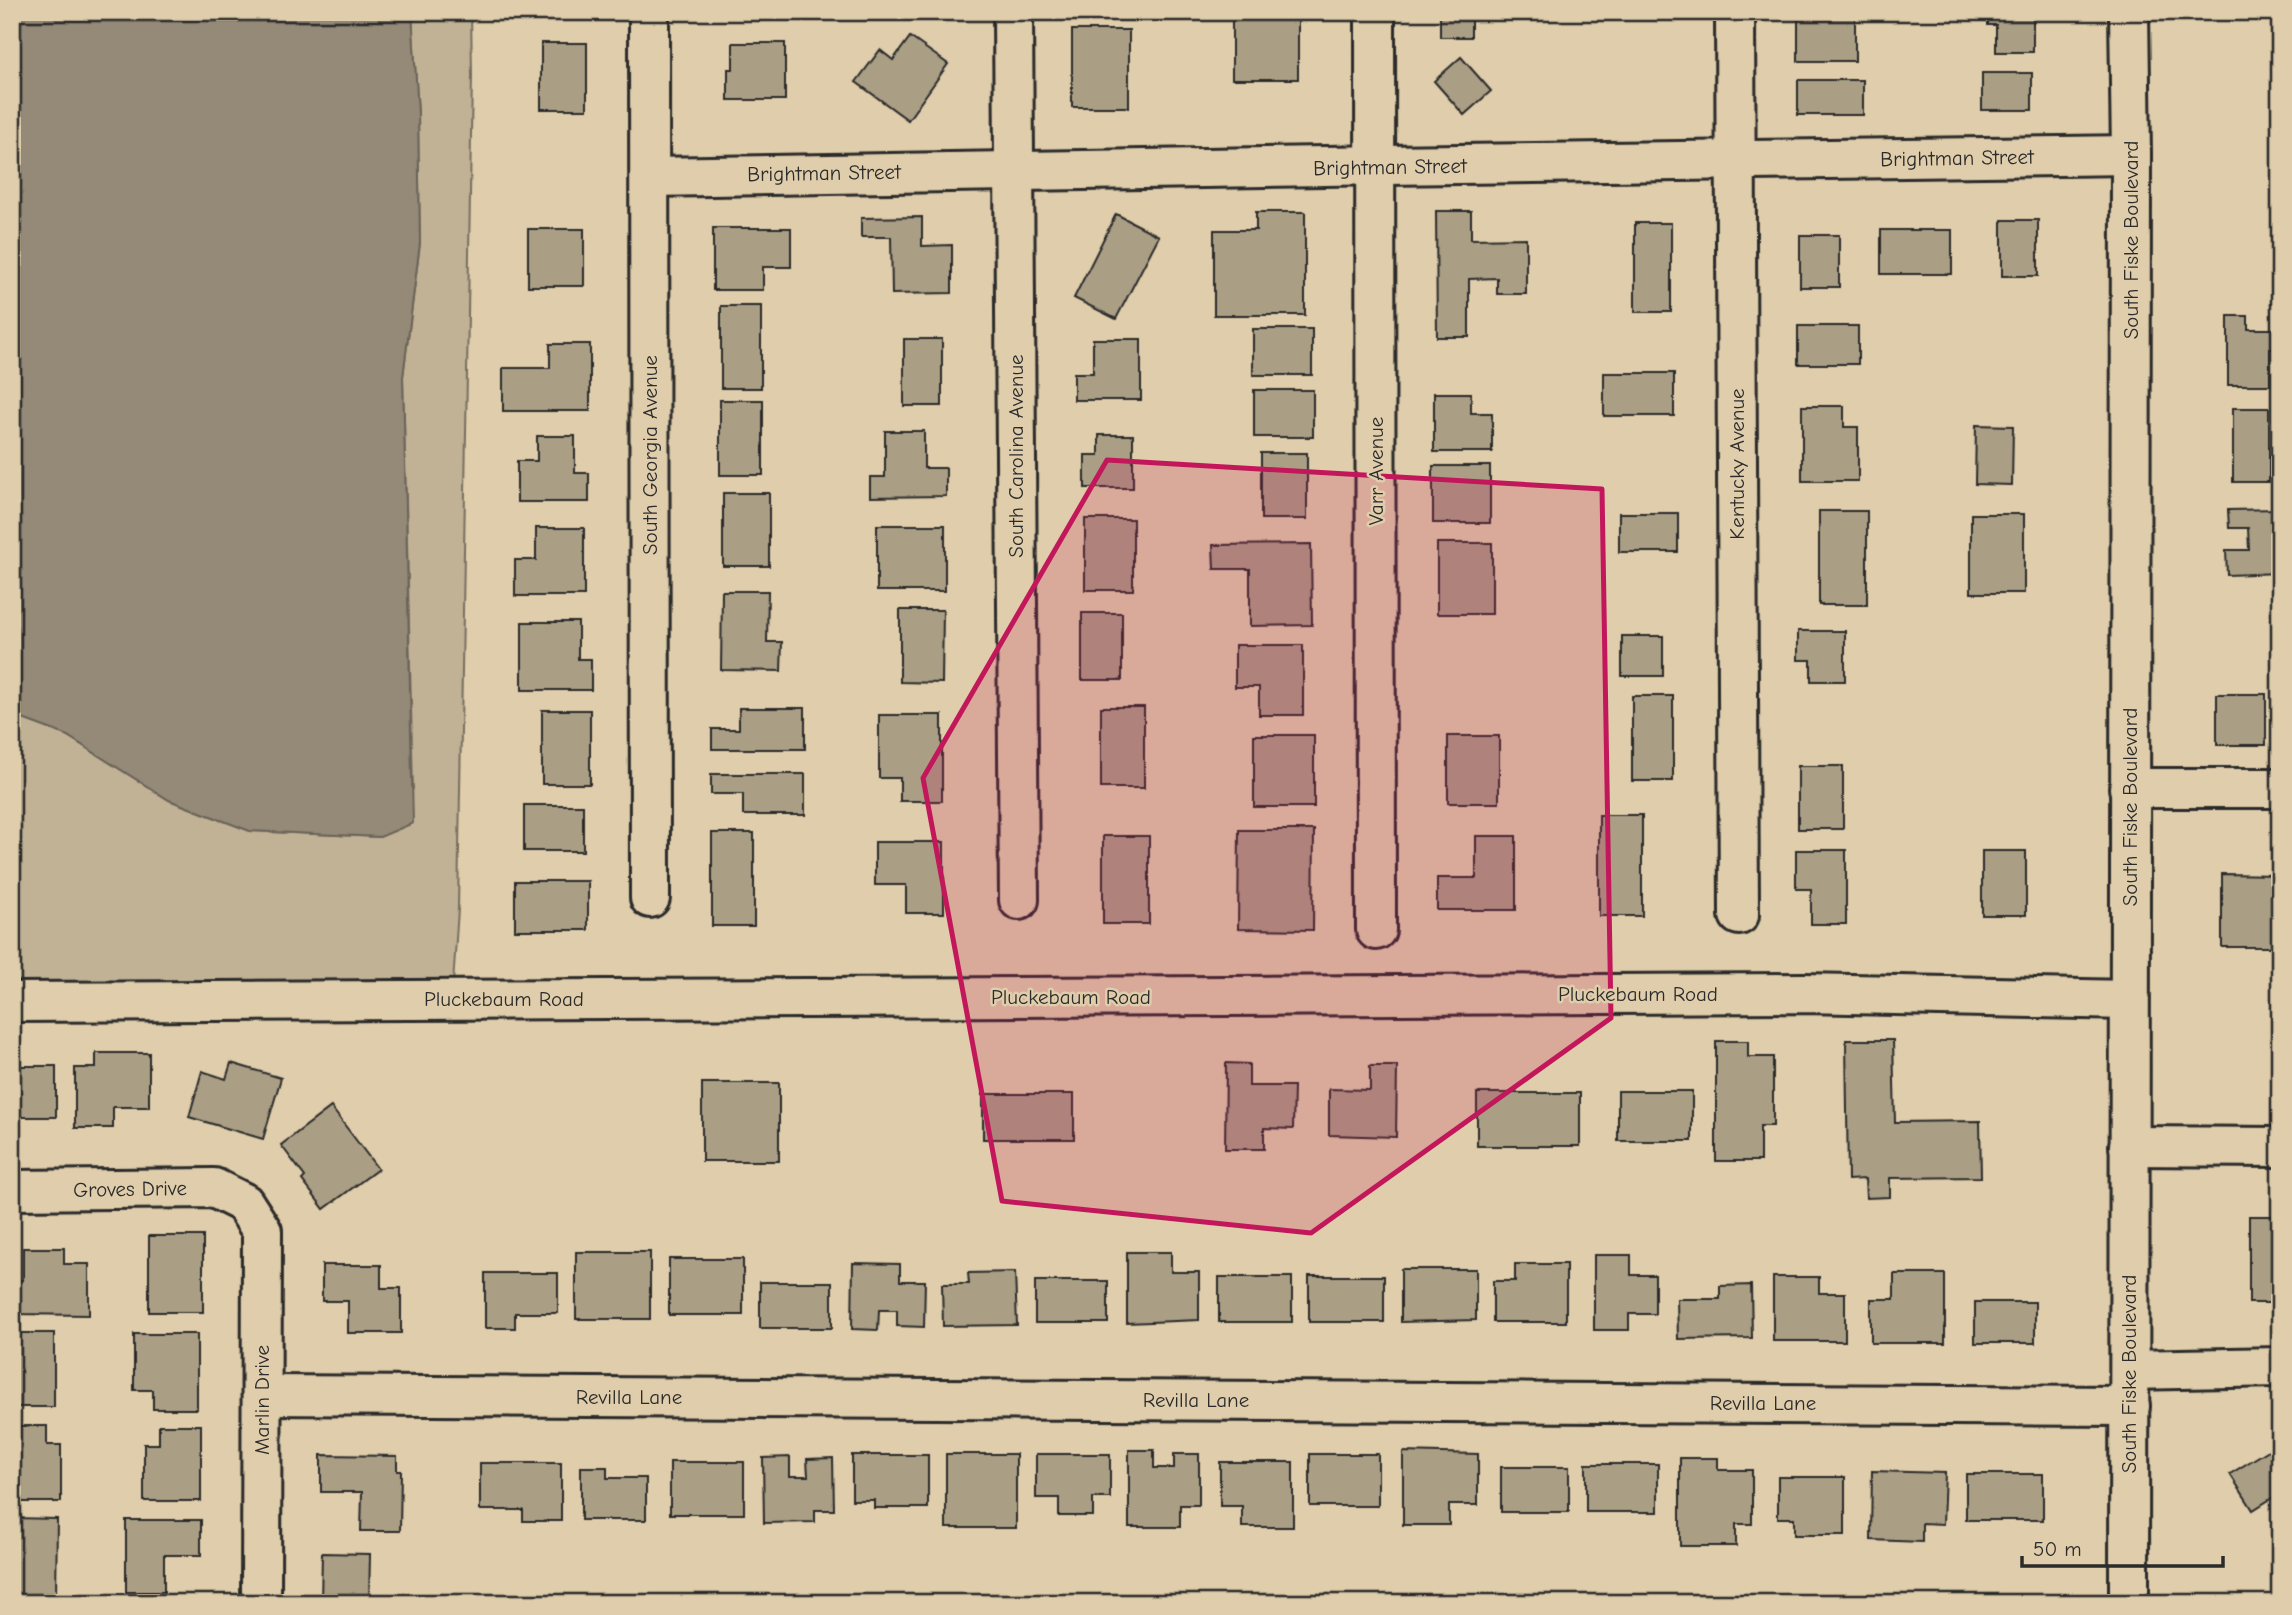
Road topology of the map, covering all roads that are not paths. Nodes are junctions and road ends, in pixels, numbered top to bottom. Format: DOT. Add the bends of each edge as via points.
graph roads {
  1 [pos="649,12"];
  2 [pos="1013,12"];
  3 [pos="1375,12"];
  4 [pos="1735,12"];
  5 [pos="2129,12"];
  6 [pos="2131,155"];
  7 [pos="1735,163"];
  8 [pos="1375,167"];
  9 [pos="1013,169"];
  10 [pos="650,177"];
  11 [pos="2129,788"];
  12 [pos="2280,788"];
  13 [pos="650,898"];
  14 [pos="1019,900"];
  15 [pos="1740,915"];
  16 [pos="1376,930"];
  17 [pos="2129,1000"];
  18 [pos="12,1002"];
  19 [pos="2129,1146"];
  20 [pos="2280,1147"];
  21 [pos="12,1190"];
  22 [pos="244,1203"];
  23 [pos="2280,1367"];
  24 [pos="2130,1388"];
  25 [pos="263,1395"];
  26 [pos="261,1603"];
  27 [pos="2129,1603"];
  1 -- 10 [label="street, South Georgia Avenue"];
  2 -- 9 [label="street, South Carolina Avenue"];
  3 -- 8 [label="street, Varr Avenue"];
  4 -- 7 [label="street, Kentucky Avenue"];
  5 -- 6 [label="street, South Fiske Boulevard"];
  6 -- 7 [label="street, Brightman Street"];
  6 -- 11 [label="street, South Fiske Boulevard"];
  7 -- 8 [label="street, Brightman Street"];
  7 -- 15 [label="street, Kentucky Avenue"];
  8 -- 9 [label="street, Brightman Street"];
  8 -- 16 [label="street, Varr Avenue"];
  9 -- 10 [label="street, Brightman Street"];
  9 -- 14 [label="street, South Carolina Avenue"];
  10 -- 13 [label="street, South Georgia Avenue"];
  11 -- 12 [label="street"];
  11 -- 17 [label="street, South Fiske Boulevard"];
  17 -- 18 [label="street, Pluckebaum Road" via="1790,993"];
  17 -- 19 [label="street, South Fiske Boulevard"];
  19 -- 20 [label="street"];
  19 -- 24 [label="street, South Fiske Boulevard"];
  21 -- 22 [label="street, Groves Drive" via="214,1188"];
  22 -- 25 [label="street, Marlin Drive" via="262,1231"];
  23 -- 24 [label="street, Revilla Lane"];
  24 -- 25 [label="street, Revilla Lane"];
  24 -- 27 [label="street, South Fiske Boulevard"];
  25 -- 26 [label="street, Marlin Drive"];
}
